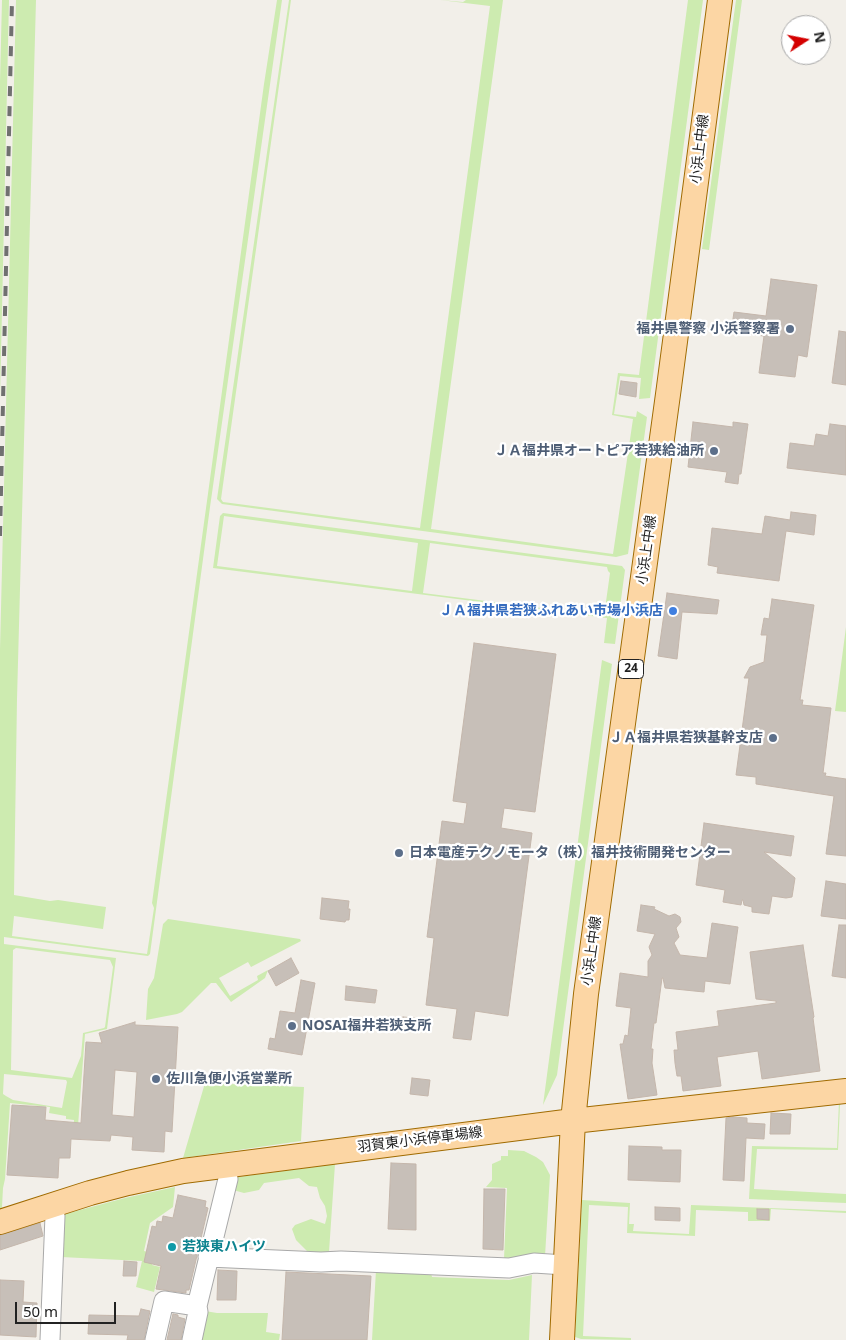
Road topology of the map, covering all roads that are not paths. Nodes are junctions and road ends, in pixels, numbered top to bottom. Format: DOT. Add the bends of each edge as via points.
graph roads {
  1 [pos="720,0"];
  2 [pos="846,1091"];
  3 [pos="573,1121"];
  4 [pos="226,1165"];
  5 [pos="51,1205"];
  6 [pos="0,1222"];
  7 [pos="208,1257"];
  8 [pos="565,1265"];
  9 [pos="197,1306"];
  10 [pos="50,1340"];
  11 [pos="155,1340"];
  12 [pos="192,1340"];
  13 [pos="562,1340"];
  1 -- 3 [label="main road, 小浜上中線 / 24" via="586,994"];
  2 -- 3 [label="main road, 羽賀東小浜停車場線"];
  3 -- 4 [label="main road, 羽賀東小浜停車場線"];
  3 -- 8 [label="main road, 小浜上中線 / 24"];
  4 -- 5 [label="main road, 羽賀東小浜停車場線" via="146,1179"];
  4 -- 7 [label="street" via="228,1179"];
  5 -- 6 [label="main road, 羽賀東小浜停車場線"];
  5 -- 10 [label="street" via="55,1216"];
  7 -- 8 [label="street" via="510,1268 534,1263"];
  7 -- 9 [label="street"];
  8 -- 13 [label="main road, 小浜上中線 / 24"];
  9 -- 11 [label="street" via="164,1301"];
  9 -- 12 [label="street"];
}
